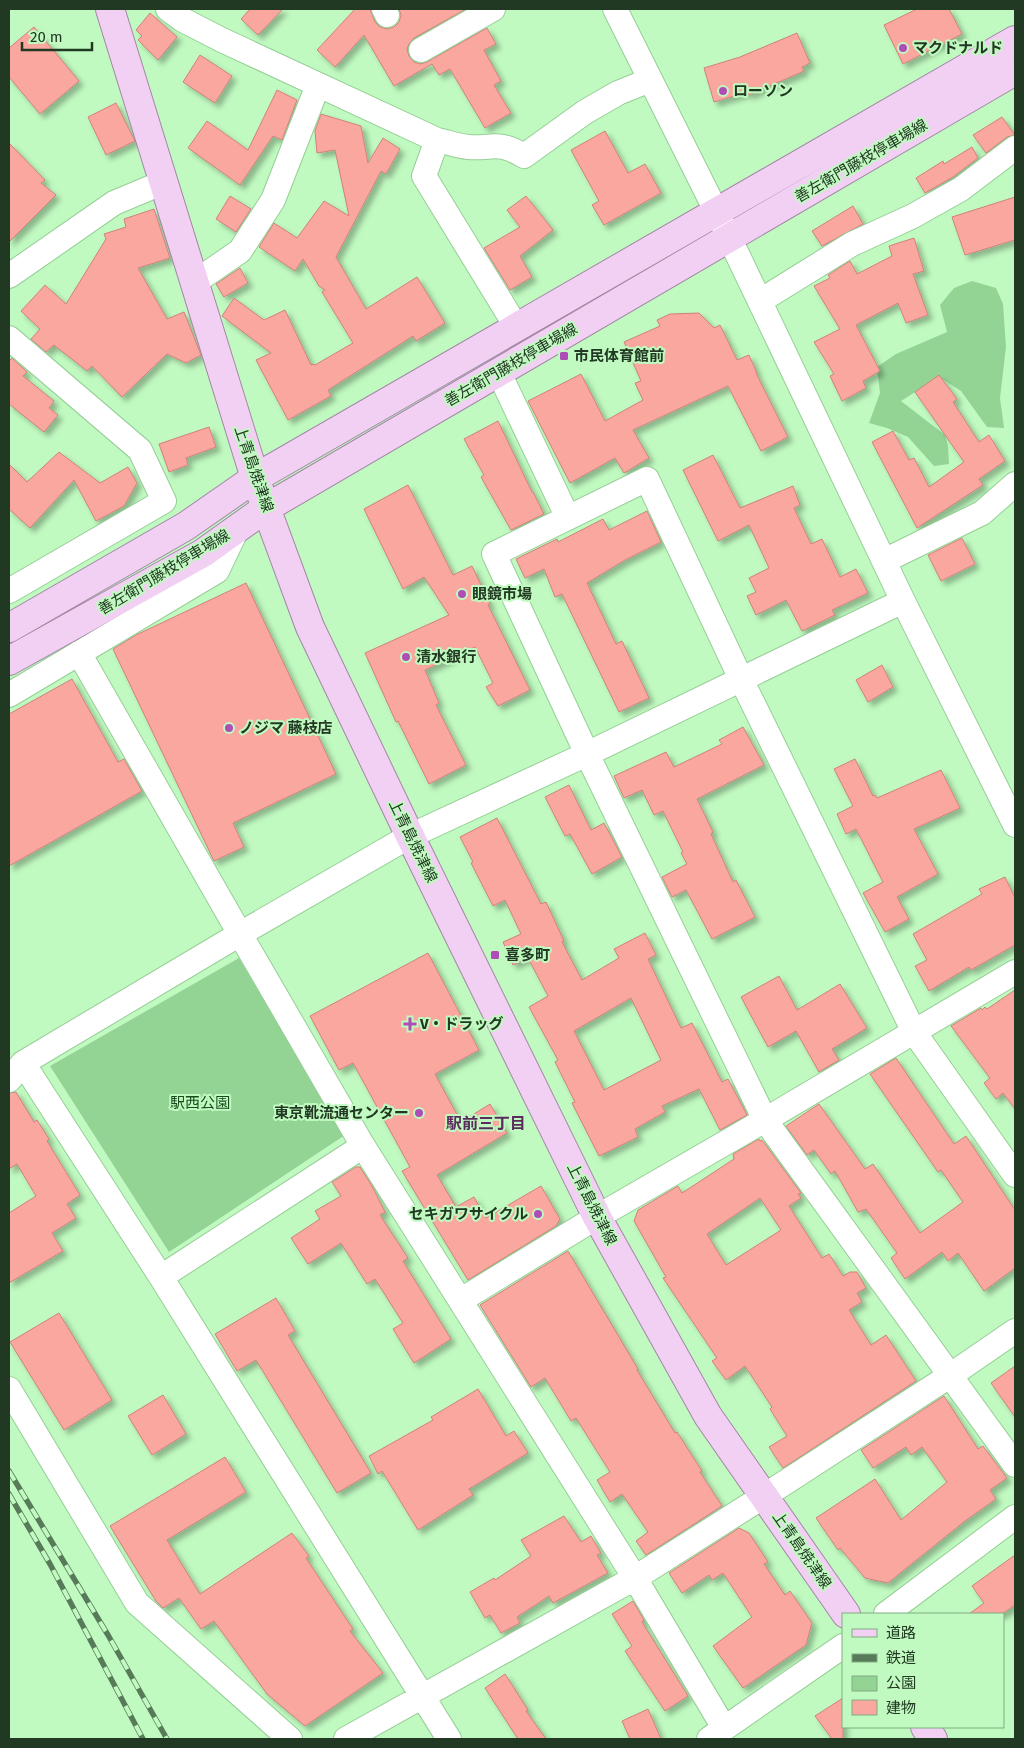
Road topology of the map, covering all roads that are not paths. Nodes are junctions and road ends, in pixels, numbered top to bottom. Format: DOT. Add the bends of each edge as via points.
graph roads {
  1 [pos="110,9"];
  2 [pos="168,9"];
  3 [pos="492,9"];
  4 [pos="615,9"];
  5 [pos="1015,40"];
  6 [pos="421,50"];
  7 [pos="1015,70"];
  8 [pos="650,80"];
  9 [pos="318,85"];
  10 [pos="437,140"];
  11 [pos="1015,148"];
  12 [pos="164,182"];
  13 [pos="716,214"];
  14 [pos="729,238"];
  15 [pos="9,276"];
  16 [pos="195,282"];
  17 [pos="760,301"];
  18 [pos="517,328"];
  19 [pos="9,338"];
  20 [pos="499,373"];
  21 [pos="255,478"];
  22 [pos="1015,484"];
  23 [pos="266,508"];
  24 [pos="568,518"];
  25 [pos="237,529"];
  26 [pos="884,561"];
  27 [pos="9,591"];
  28 [pos="903,601"];
  29 [pos="9,628"];
  30 [pos="79,653"];
  31 [pos="9,661"];
  32 [pos="741,679"];
  33 [pos="9,695"];
  34 [pos="587,754"];
  35 [pos="1015,825"];
  36 [pos="410,836"];
  37 [pos="240,934"];
  38 [pos="1015,972"];
  39 [pos="914,1032"];
  40 [pos="14,1068"];
  41 [pos="765,1120"];
  42 [pos="364,1146"];
  43 [pos="1015,1175"];
  44 [pos="597,1216"];
  45 [pos="161,1277"];
  46 [pos="461,1300"];
  47 [pos="1015,1331"];
  48 [pos="951,1375"];
  49 [pos="9,1389"];
  50 [pos="1015,1465"];
  51 [pos="764,1497"];
  52 [pos="1015,1517"];
  53 [pos="635,1578"];
  54 [pos="845,1613"];
  55 [pos="887,1613"];
  56 [pos="842,1647"];
  57 [pos="422,1697"];
  58 [pos="925,1728"];
  59 [pos="717,1734"];
  60 [pos="290,1739"];
  61 [pos="346,1739"];
  62 [pos="449,1739"];
  63 [pos="933,1739"];
  1 -- 12 [label="main road, 上青島焼津線"];
  2 -- 9 [label="street" via="183,20"];
  3 -- 6 [label="street"];
  4 -- 8 [label="street"];
  5 -- 13 [label="main road, 善左衛門藤枝停車場線"];
  7 -- 14 [label="main road, 善左衛門藤枝停車場線"];
  8 -- 10 [label="street" via="585,112 524,156 511,148 493,145 467,147"];
  8 -- 13 [label="street"];
  9 -- 10 [label="street"];
  9 -- 16 [label="street" via="273,200 240,252"];
  10 -- 18 [label="street" via="424,176"];
  11 -- 17 [label="street" via="960,189 913,216 852,244"];
  12 -- 15 [label="street" via="114,203"];
  12 -- 16 [label="main road, 上青島焼津線"];
  13 -- 14 [label="street"];
  13 -- 18 [label="main road, 善左衛門藤枝停車場線"];
  14 -- 17 [label="street"];
  14 -- 20 [label="main road, 善左衛門藤枝停車場線"];
  16 -- 21 [label="main road, 上青島焼津線"];
  17 -- 26 [label="street"];
  18 -- 21 [label="main road, 善左衛門藤枝停車場線"];
  19 -- 27 [label="street" via="140,450 164,500"];
  20 -- 23 [label="main road, 善左衛門藤枝停車場線"];
  20 -- 24 [label="street"];
  21 -- 23 [label="main road, 上青島焼津線"];
  21 -- 29 [label="main road, 善左衛門藤枝停車場線" via="186,526"];
  22 -- 26 [label="street" via="982,513"];
  23 -- 25 [label="main road, 善左衛門藤枝停車場線"];
  23 -- 36 [label="main road, 上青島焼津線" via="310,627"];
  24 -- 32 [label="street" via="647,479"];
  24 -- 34 [label="street" via="494,554"];
  25 -- 30 [label="street" via="217,571"];
  25 -- 31 [label="main road, 善左衛門藤枝停車場線" via="203,553"];
  26 -- 28 [label="street"];
  28 -- 32 [label="street"];
  28 -- 35 [label="street"];
  30 -- 33 [label="street"];
  30 -- 37 [label="street"];
  32 -- 34 [label="street"];
  32 -- 39 [label="street"];
  34 -- 36 [label="street"];
  34 -- 41 [label="street"];
  36 -- 37 [label="street"];
  36 -- 44 [label="main road, 上青島焼津線"];
  37 -- 40 [label="street"];
  37 -- 42 [label="street"];
  38 -- 39 [label="street"];
  39 -- 41 [label="street"];
  39 -- 43 [label="street"];
  40 -- 45 [label="street"];
  41 -- 44 [label="street"];
  41 -- 48 [label="street"];
  42 -- 45 [label="street"];
  42 -- 46 [label="street"];
  44 -- 46 [label="street"];
  44 -- 51 [label="main road, 上青島焼津線" via="708,1416"];
  45 -- 57 [label="street"];
  46 -- 53 [label="street"];
  47 -- 48 [label="street"];
  48 -- 50 [label="street"];
  48 -- 51 [label="street"];
  49 -- 60 [label="street" via="137,1603"];
  51 -- 53 [label="street"];
  51 -- 54 [label="main road, 上青島焼津線"];
  52 -- 55 [label="street"];
  53 -- 57 [label="street"];
  53 -- 59 [label="street"];
  56 -- 59 [label="street"];
  57 -- 61 [label="street"];
  57 -- 62 [label="street"];
  58 -- 63 [label="main road"];
}
